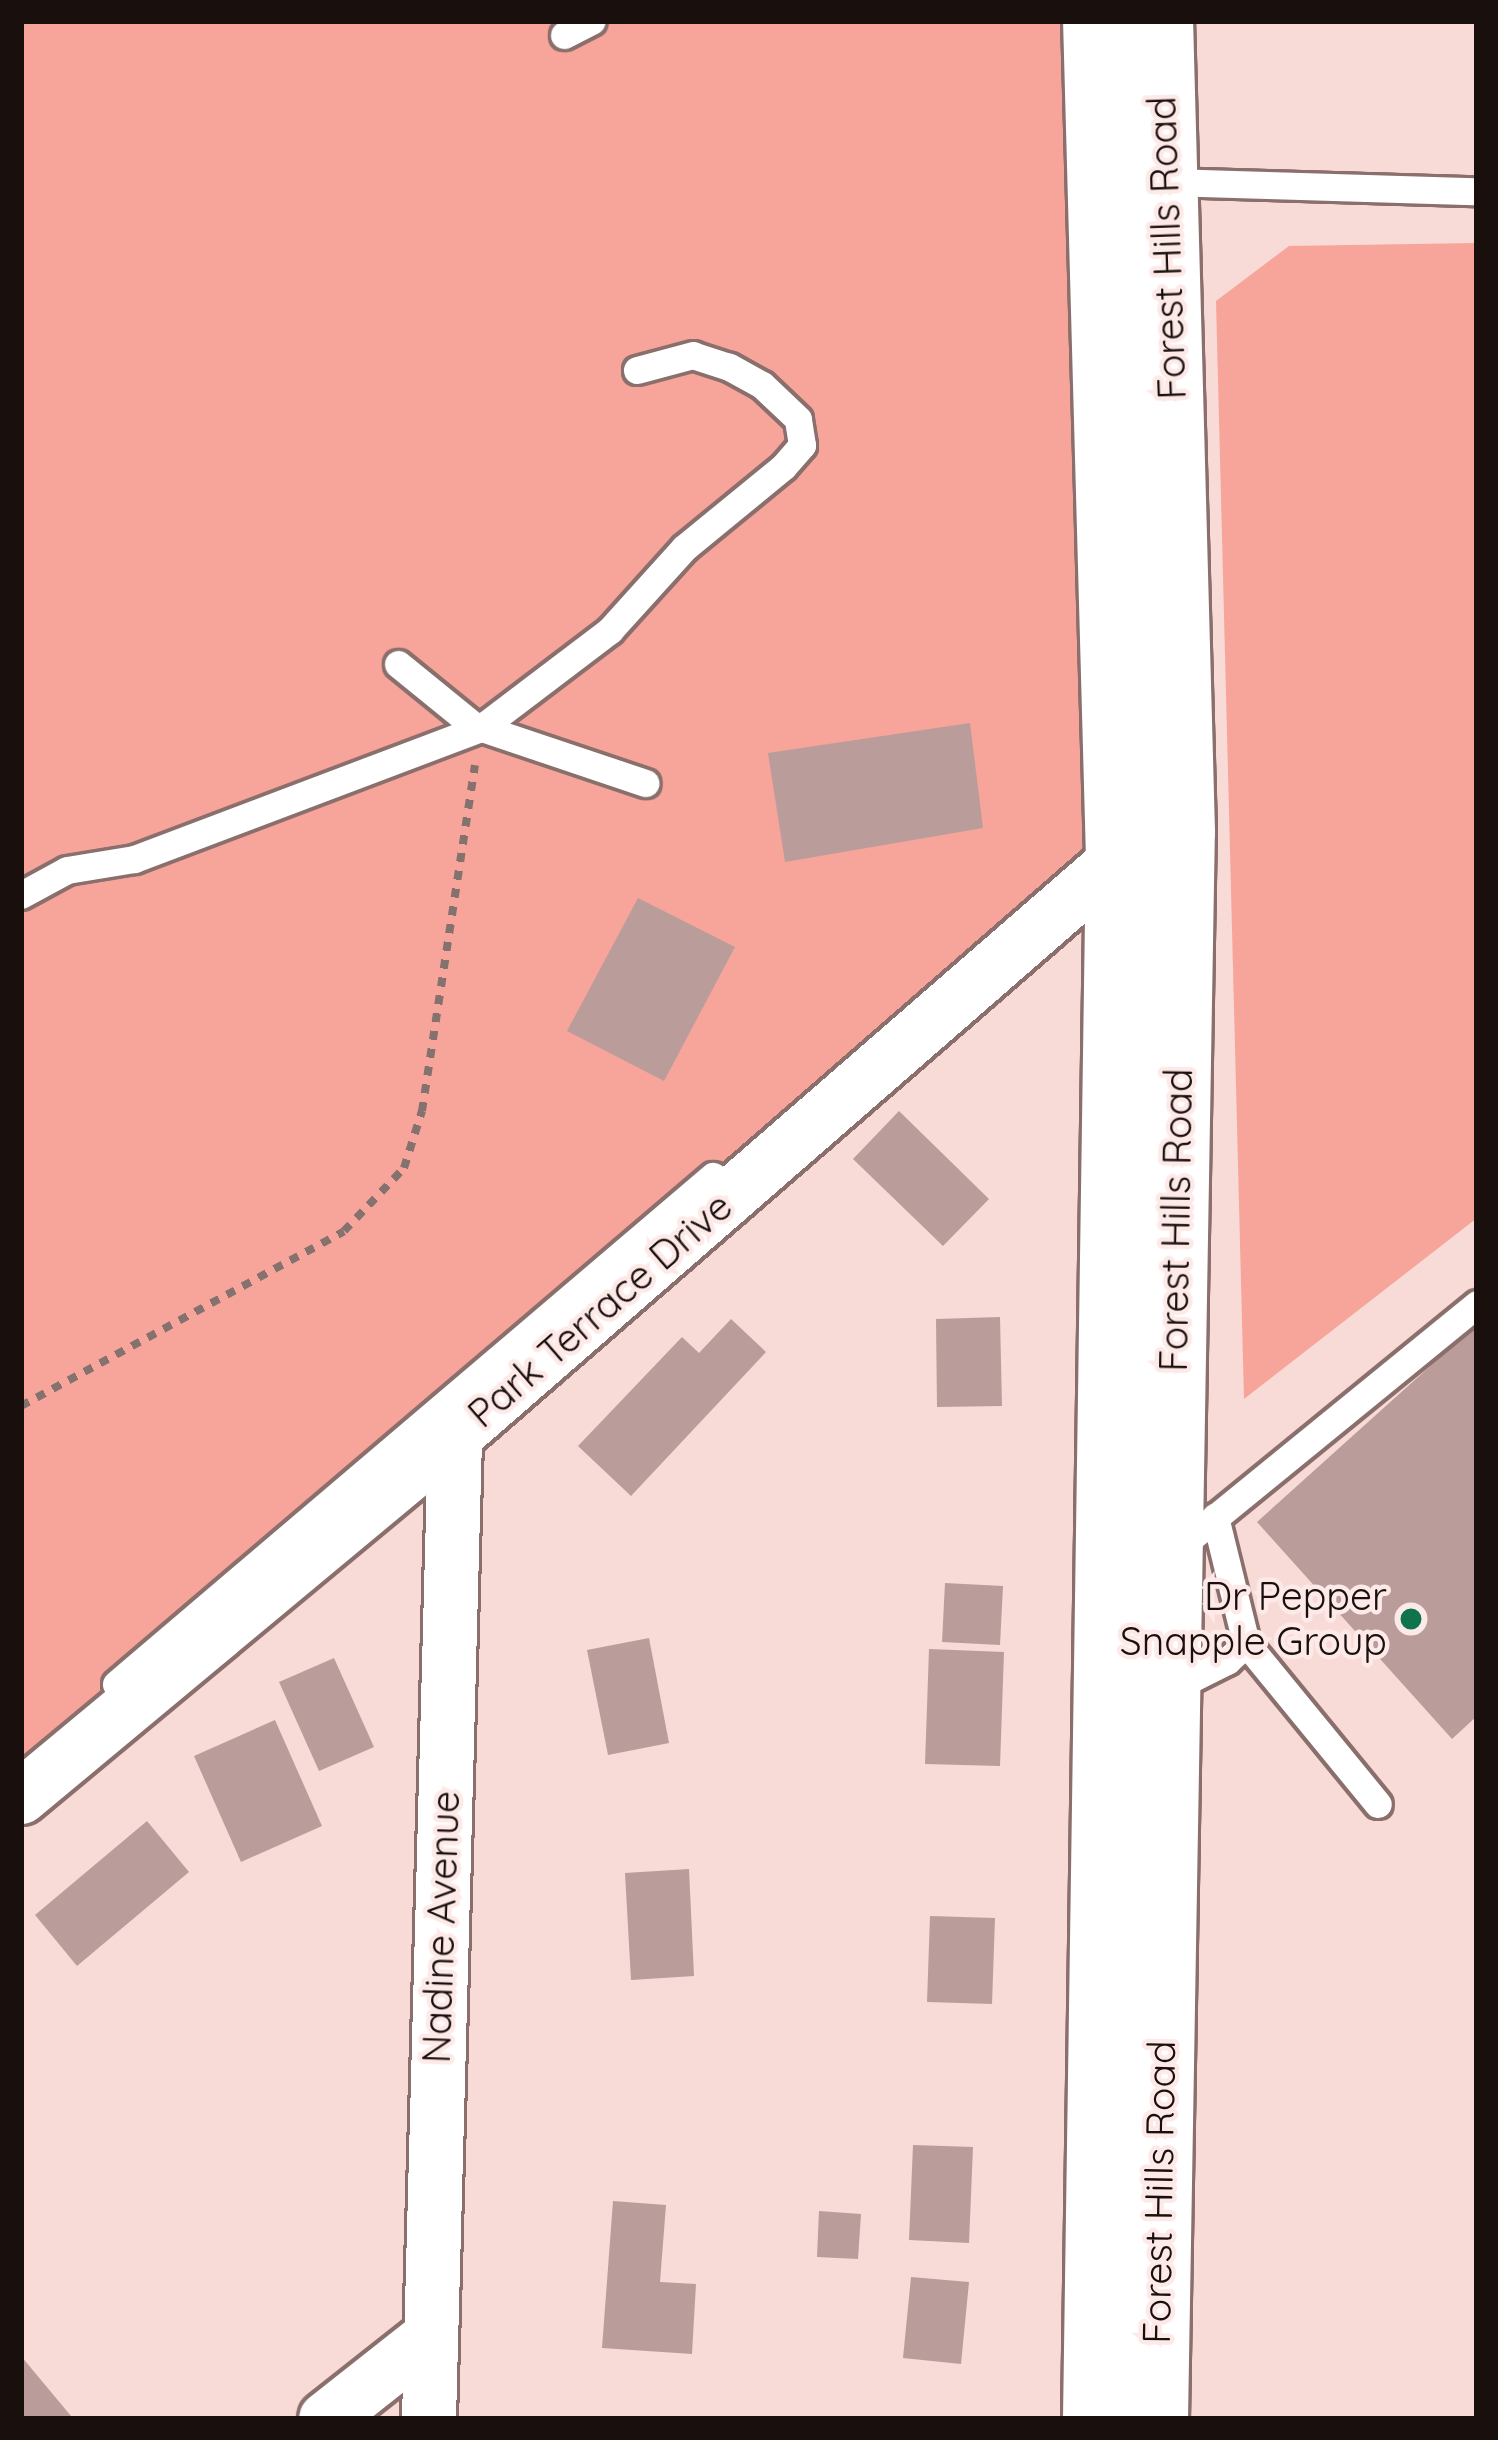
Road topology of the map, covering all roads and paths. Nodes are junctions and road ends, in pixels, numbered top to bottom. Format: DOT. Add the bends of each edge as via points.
graph roads {
  1 [pos="592,21"];
  2 [pos="1096,21"];
  3 [pos="1160,21"];
  4 [pos="564,35"];
  5 [pos="1133,183"];
  6 [pos="1477,191"];
  7 [pos="638,370"];
  8 [pos="398,664"];
  9 [pos="481,728"];
  10 [pos="645,783"];
  11 [pos="1182,832"];
  12 [pos="1119,858"];
  13 [pos="1050,890"];
  14 [pos="21,895"];
  15 [pos="1477,1304"];
  16 [pos="21,1406"];
  17 [pos="455,1436"];
  18 [pos="1193,1536"];
  19 [pos="1246,1642"];
  20 [pos="1137,1697"];
  21 [pos="21,1764"];
  22 [pos="21,1797"];
  23 [pos="1378,1804"];
  24 [pos="430,2337"];
  25 [pos="326,2419"];
  26 [pos="429,2419"];
  27 [pos="1096,2419"];
  28 [pos="1155,2419"];
  1 -- 4 [label="lane"];
  2 -- 5 [label="street, Forest Hills Road"];
  3 -- 5 [label="street, Forest Hills Road"];
  5 -- 6 [label="lane"];
  5 -- 11 [label="street, Forest Hills Road"];
  5 -- 12 [label="street, Forest Hills Road"];
  7 -- 9 [label="lane" via="693,355 729,367 798,419 802,445 684,548 610,630"];
  8 -- 9 [label="lane"];
  9 -- 10 [label="lane"];
  9 -- 14 [label="lane" via="134,859 67,870"];
  9 -- 16 [label="path" via="422,1111 404,1168 344,1231"];
  11 -- 12 [label="street, Park Terrace Drive"];
  11 -- 18 [label="street, Forest Hills Road"];
  12 -- 17 [label="street, Park Terrace Drive"];
  12 -- 20 [label="street, Forest Hills Road"];
  13 -- 21 [label="lane"];
  15 -- 18 [label="lane"];
  17 -- 22 [label="street, Park Terrace Drive"];
  17 -- 24 [label="street, Nadine Avenue"];
  18 -- 19 [label="lane"];
  18 -- 20 [label="street, Forest Hills Road"];
  19 -- 20 [label="lane" via="1227,1661"];
  19 -- 23 [label="lane"];
  20 -- 27 [label="street, Forest Hills Road"];
  20 -- 28 [label="street, Forest Hills Road"];
  24 -- 25 [label="street"];
  24 -- 26 [label="street, Nadine Avenue"];
}
